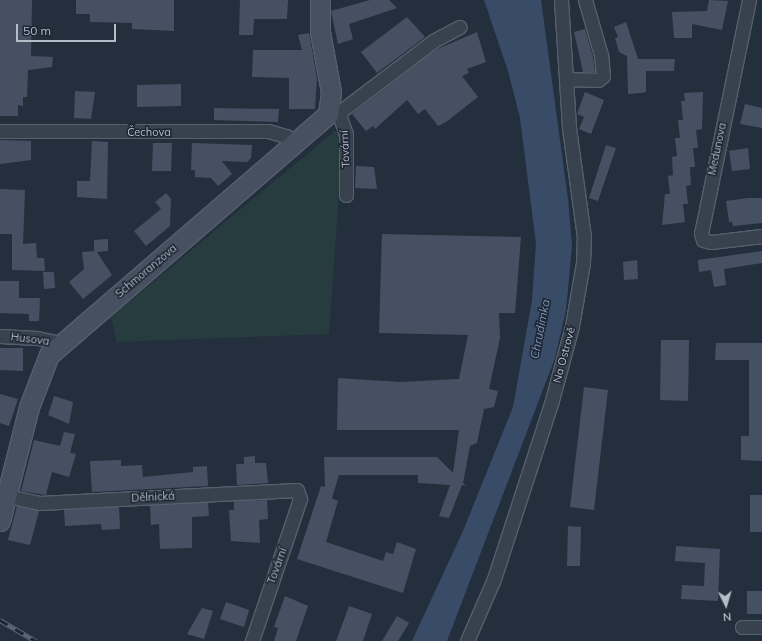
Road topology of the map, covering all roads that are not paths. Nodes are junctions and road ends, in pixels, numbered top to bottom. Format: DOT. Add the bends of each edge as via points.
graph roads {
  1 [pos="304,0"];
  2 [pos="320,0"];
  3 [pos="561,0"];
  4 [pos="585,0"];
  5 [pos="749,0"];
  6 [pos="459,27"];
  7 [pos="324,54"];
  8 [pos="567,79"];
  9 [pos="334,111"];
  10 [pos="0,131"];
  11 [pos="294,145"];
  12 [pos="346,195"];
  13 [pos="762,236"];
  14 [pos="0,336"];
  15 [pos="60,343"];
  16 [pos="299,491"];
  17 [pos="7,496"];
  18 [pos="0,521"];
  19 [pos="742,627"];
  20 [pos="762,627"];
  21 [pos="252,641"];
  22 [pos="467,641"];
  1 -- 7 [label="street"];
  2 -- 7 [label="street" via="318,16"];
  3 -- 8 [label="street, Na Ostrově"];
  4 -- 8 [label="street" via="601,56 603,76 594,80"];
  5 -- 13 [label="street, Medunova" via="701,233 704,240 711,242"];
  6 -- 9 [label="street" via="433,41"];
  7 -- 9 [label="street"];
  8 -- 22 [label="street, Na Ostrově" via="584,237 580,284 551,404 478,620"];
  9 -- 11 [label="street, Schmoranzova"];
  9 -- 12 [label="street, Tovární" via="346,140"];
  10 -- 11 [label="street, Čechova" via="268,132 286,136"];
  11 -- 15 [label="street, Schmoranzova"];
  14 -- 15 [label="street, Husova" via="37,338"];
  15 -- 17 [label="street, Schmoranzova" via="46,360 39,375"];
  16 -- 17 [label="street, Dělnická" via="40,503"];
  16 -- 21 [label="street, Tovární" via="286,542"];
  17 -- 18 [label="street, Schmoranzova"];
  19 -- 20 [label="street"];
}
